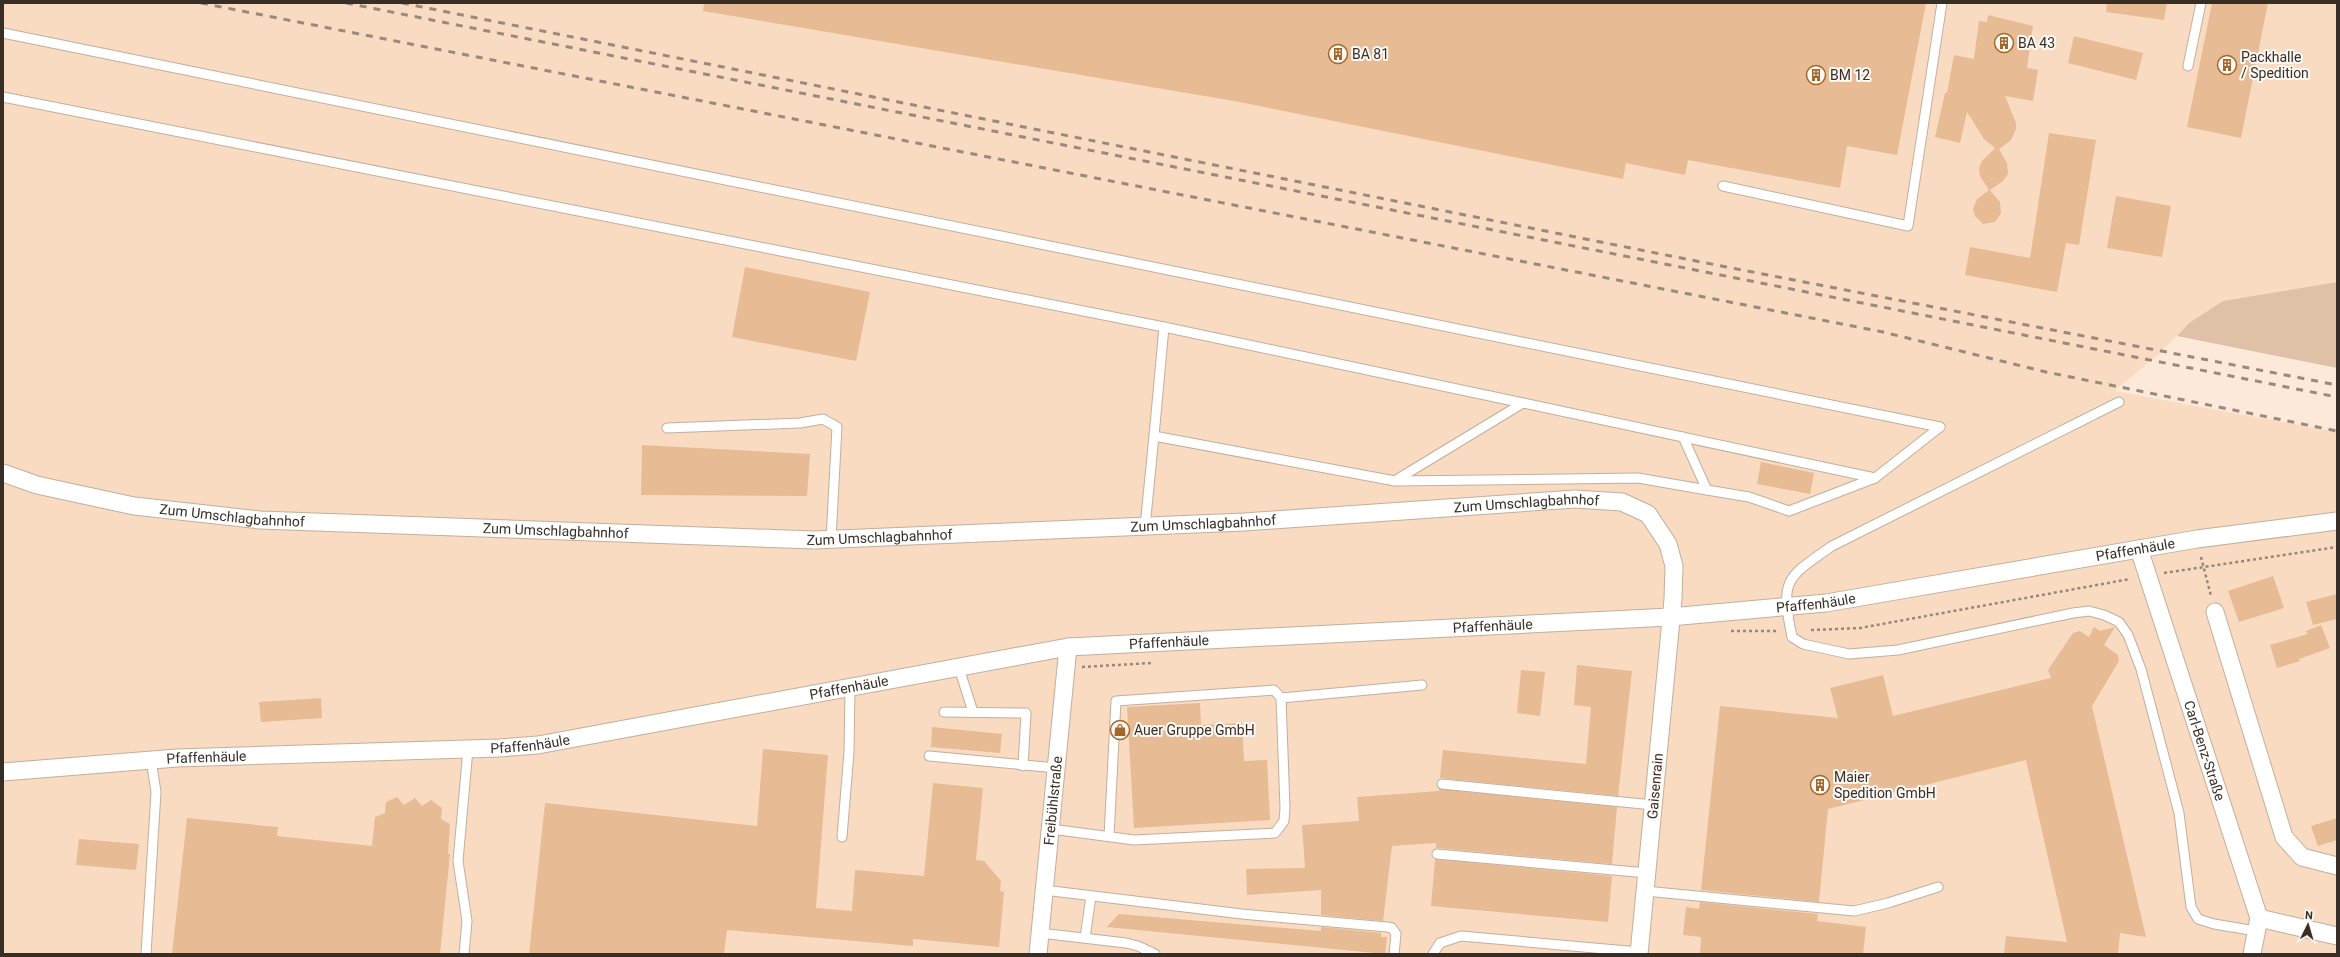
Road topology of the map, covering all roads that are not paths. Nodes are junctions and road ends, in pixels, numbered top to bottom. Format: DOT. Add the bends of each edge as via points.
graph roads {
  1 [pos="1942,3"];
  2 [pos="2201,3"];
  3 [pos="3,33"];
  4 [pos="2188,66"];
  5 [pos="3,97"];
  6 [pos="1723,186"];
  7 [pos="1164,327"];
  8 [pos="2119,402"];
  9 [pos="1523,403"];
  10 [pos="668,428"];
  11 [pos="1154,436"];
  12 [pos="1683,437"];
  13 [pos="3,473"];
  14 [pos="1876,478"];
  15 [pos="1395,481"];
  16 [pos="1707,490"];
  17 [pos="2337,521"];
  18 [pos="1145,527"];
  19 [pos="831,540"];
  20 [pos="2139,549"];
  21 [pos="1787,608"];
  22 [pos="2215,612"];
  23 [pos="1670,618"];
  24 [pos="1068,647"];
  25 [pos="959,668"];
  26 [pos="1422,685"];
  27 [pos="850,689"];
  28 [pos="1282,698"];
  29 [pos="944,712"];
  30 [pos="973,712"];
  31 [pos="468,749"];
  32 [pos="929,756"];
  33 [pos="151,760"];
  34 [pos="1023,766"];
  35 [pos="1057,768"];
  36 [pos="3,772"];
  37 [pos="1442,784"];
  38 [pos="1653,805"];
  39 [pos="1051,829"];
  40 [pos="1109,836"];
  41 [pos="842,837"];
  42 [pos="1437,854"];
  43 [pos="2337,866"];
  44 [pos="1647,873"];
  45 [pos="1938,887"];
  46 [pos="1044,890"];
  47 [pos="1645,891"];
  48 [pos="1091,896"];
  49 [pos="2258,925"];
  50 [pos="1040,933"];
  51 [pos="2337,936"];
  52 [pos="1085,938"];
  53 [pos="1639,953"];
  54 [pos="146,954"];
  55 [pos="464,954"];
  56 [pos="1038,954"];
  57 [pos="1155,954"];
  58 [pos="1394,954"];
  59 [pos="1433,954"];
  60 [pos="2252,954"];
  1 -- 6 [label="lane" via="1908,226"];
  2 -- 4 [label="lane"];
  3 -- 14 [label="lane" via="1940,427"];
  5 -- 7 [label="lane"];
  7 -- 9 [label="lane"];
  7 -- 11 [label="lane"];
  8 -- 21 [label="lane" via="1832,546 1799,569 1787,587"];
  9 -- 12 [label="lane"];
  9 -- 15 [label="lane"];
  10 -- 19 [label="lane" via="800,423 823,419 837,427"];
  11 -- 15 [label="lane"];
  11 -- 18 [label="lane"];
  12 -- 14 [label="lane"];
  12 -- 16 [label="lane"];
  13 -- 19 [label="street, Zum Umschlagbahnhof" via="37,485 134,506 260,520"];
  14 -- 16 [label="lane" via="1789,511 1749,497"];
  15 -- 16 [label="lane" via="1638,478"];
  17 -- 20 [label="street, Pfaffenhäule"];
  18 -- 19 [label="street, Zum Umschlagbahnhof"];
  18 -- 23 [label="street, Zum Umschlagbahnhof" via="1575,499 1622,502 1648,514 1668,544 1674,566"];
  20 -- 21 [label="street, Pfaffenhäule"];
  20 -- 49 [label="street, Carl-Benz-Straße"];
  21 -- 23 [label="street, Pfaffenhäule"];
  21 -- 49 [label="lane" via="1792,637 1804,644 1849,654 1898,650 2073,613 2089,612 2119,622 2128,635 2141,669 2178,813 2191,907 2198,919 2214,924"];
  22 -- 43 [label="street" via="2284,838 2302,857"];
  23 -- 24 [label="street, Pfaffenhäule"];
  23 -- 38 [label="street, Gaisenrain"];
  24 -- 25 [label="street, Pfaffenhäule"];
  24 -- 35 [label="street, Freibühlstraße"];
  25 -- 27 [label="street, Pfaffenhäule"];
  25 -- 30 [label="lane"];
  26 -- 28 [label="lane"];
  27 -- 31 [label="street, Pfaffenhäule" via="538,745"];
  27 -- 41 [label="lane" via="849,752"];
  28 -- 40 [label="lane" via="1285,808 1284,821 1275,833 1134,840"];
  28 -- 40 [label="lane" via="1274,690 1116,701"];
  29 -- 30 [label="lane"];
  30 -- 34 [label="lane" via="1026,713"];
  31 -- 33 [label="street, Pfaffenhäule"];
  31 -- 55 [label="lane" via="458,861 467,920"];
  32 -- 34 [label="lane"];
  33 -- 36 [label="street, Pfaffenhäule"];
  33 -- 54 [label="lane" via="156,792"];
  34 -- 35 [label="lane"];
  35 -- 39 [label="street, Freibühlstraße"];
  37 -- 38 [label="lane"];
  38 -- 44 [label="street, Gaisenrain"];
  39 -- 40 [label="lane"];
  39 -- 46 [label="street, Freibühlstraße"];
  42 -- 44 [label="lane"];
  44 -- 47 [label="street, Gaisenrain"];
  45 -- 47 [label="lane" via="1854,911"];
  46 -- 48 [label="lane"];
  46 -- 50 [label="street, Freibühlstraße"];
  47 -- 53 [label="street, Gaisenrain"];
  48 -- 52 [label="lane"];
  48 -- 58 [label="lane" via="1242,914 1387,927 1392,928 1396,934"];
  49 -- 51 [label="street"];
  49 -- 60 [label="street, Carl-Benz-Straße"];
  50 -- 52 [label="lane"];
  50 -- 56 [label="street, Freibühlstraße"];
  52 -- 57 [label="lane" via="1126,943"];
  53 -- 59 [label="lane" via="1461,936 1440,943"];
}
